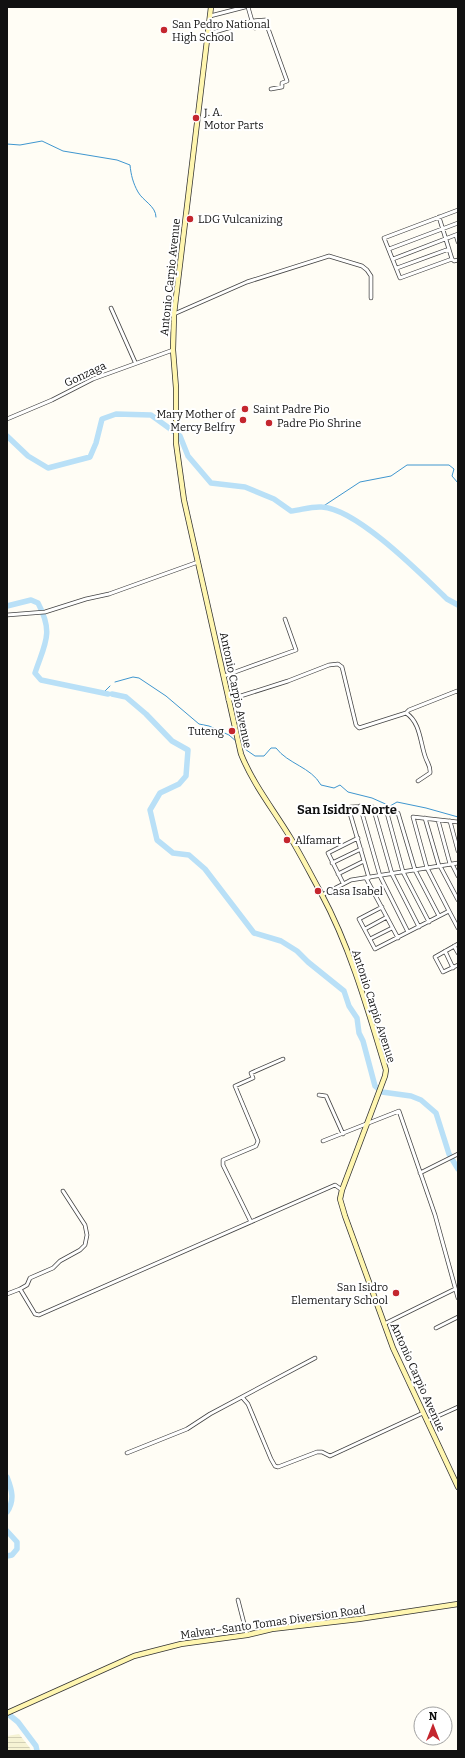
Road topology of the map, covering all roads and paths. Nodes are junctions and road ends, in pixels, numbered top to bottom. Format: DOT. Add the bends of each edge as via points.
graph roads {
  1 [pos="211,7"];
  2 [pos="245,7"];
  3 [pos="248,7"];
  4 [pos="210,16"];
  5 [pos="252,21"];
  6 [pos="255,28"];
  7 [pos="208,34"];
  8 [pos="271,89"];
  9 [pos="458,210"];
  10 [pos="438,217"];
  11 [pos="458,223"];
  12 [pos="442,228"];
  13 [pos="457,235"];
  14 [pos="446,239"];
  15 [pos="458,242"];
  16 [pos="389,249"];
  17 [pos="449,249"];
  18 [pos="393,258"];
  19 [pos="452,259"];
  20 [pos="458,260"];
  21 [pos="397,268"];
  22 [pos="371,298"];
  23 [pos="111,308"];
  24 [pos="174,314"];
  25 [pos="173,350"];
  26 [pos="135,362"];
  27 [pos="7,420"];
  28 [pos="198,562"];
  29 [pos="7,615"];
  30 [pos="285,620"];
  31 [pos="224,676"];
  32 [pos="458,692"];
  33 [pos="228,700"];
  34 [pos="406,714"];
  35 [pos="418,781"];
  36 [pos="360,806"];
  37 [pos="373,807"];
  38 [pos="387,813"];
  39 [pos="425,818"];
  40 [pos="438,820"];
  41 [pos="450,821"];
  42 [pos="458,822"];
  43 [pos="358,838"];
  44 [pos="361,849"];
  45 [pos="458,851"];
  46 [pos="364,861"];
  47 [pos="332,863"];
  48 [pos="458,863"];
  49 [pos="451,864"];
  50 [pos="439,866"];
  51 [pos="427,868"];
  52 [pos="415,870"];
  53 [pos="403,872"];
  54 [pos="338,874"];
  55 [pos="392,874"];
  56 [pos="380,876"];
  57 [pos="458,876"];
  58 [pos="368,878"];
  59 [pos="343,883"];
  60 [pos="322,895"];
  61 [pos="458,900"];
  62 [pos="382,907"];
  63 [pos="449,911"];
  64 [pos="439,916"];
  65 [pos="387,917"];
  66 [pos="429,922"];
  67 [pos="419,927"];
  68 [pos="392,928"];
  69 [pos="458,928"];
  70 [pos="365,929"];
  71 [pos="408,932"];
  72 [pos="398,938"];
  73 [pos="370,939"];
  74 [pos="458,944"];
  75 [pos="454,946"];
  76 [pos="445,951"];
  77 [pos="458,953"];
  78 [pos="458,965"];
  79 [pos="453,968"];
  80 [pos="283,1059"];
  81 [pos="319,1095"];
  82 [pos="367,1124"];
  83 [pos="343,1134"];
  84 [pos="323,1141"];
  85 [pos="457,1155"];
  86 [pos="420,1173"];
  87 [pos="342,1190"];
  88 [pos="63,1191"];
  89 [pos="251,1222"];
  90 [pos="20,1289"];
  91 [pos="455,1289"];
  92 [pos="7,1294"];
  93 [pos="458,1298"];
  94 [pos="458,1318"];
  95 [pos="384,1324"];
  96 [pos="436,1328"];
  97 [pos="315,1358"];
  98 [pos="242,1397"];
  99 [pos="458,1407"];
  100 [pos="423,1413"];
  101 [pos="427,1422"];
  102 [pos="127,1453"];
  103 [pos="458,1487"];
  104 [pos="238,1600"];
  105 [pos="458,1604"];
  106 [pos="247,1635"];
  107 [pos="7,1713"];
  1 -- 4 [label="street, Antonio Carpio Avenue"];
  2 -- 4 [label="street"];
  3 -- 5 [label="street"];
  4 -- 7 [label="street, Antonio Carpio Avenue"];
  5 -- 6 [label="street"];
  5 -- 7 [label="street"];
  5 -- 8 [label="street" via="265,20 287,81 282,83 282,86"];
  7 -- 24 [label="street, Antonio Carpio Avenue"];
  9 -- 10 [label="street"];
  10 -- 12 [label="street"];
  10 -- 16 [label="street" via="384,238"];
  11 -- 12 [label="street"];
  12 -- 14 [label="street"];
  12 -- 16 [label="street"];
  13 -- 14 [label="street"];
  13 -- 15 [label="street"];
  14 -- 17 [label="street"];
  14 -- 18 [label="street"];
  16 -- 18 [label="street"];
  17 -- 19 [label="street"];
  17 -- 21 [label="street"];
  18 -- 21 [label="street"];
  19 -- 20 [label="street"];
  19 -- 21 [label="street" via="400,278"];
  22 -- 24 [label="street" via="370,276 367,270 362,266 329,256 246,282"];
  23 -- 26 [label="street"];
  24 -- 25 [label="street, Antonio Carpio Avenue"];
  25 -- 26 [label="street, Gonzaga"];
  25 -- 28 [label="street, Antonio Carpio Avenue" via="176,442 184,500"];
  26 -- 27 [label="street, Gonzaga" via="81,384"];
  28 -- 29 [label="street" via="109,594 45,612"];
  28 -- 31 [label="street, Antonio Carpio Avenue"];
  30 -- 31 [label="street" via="296,650"];
  31 -- 33 [label="street, Antonio Carpio Avenue"];
  32 -- 34 [label="street" via="409,710"];
  33 -- 34 [label="street" via="328,665 338,664 342,667 356,725 359,728"];
  33 -- 60 [label="street, Antonio Carpio Avenue" via="247,770 291,838"];
  34 -- 35 [label="street" via="412,717 431,768 430,774"];
  36 -- 37 [label="street"];
  36 -- 43 [label="street" via="351,807 349,810"];
  36 -- 56 [label="street"];
  37 -- 38 [label="street"];
  37 -- 55 [label="street"];
  38 -- 52 [label="street" via="399,814"];
  38 -- 53 [label="street"];
  39 -- 40 [label="street"];
  39 -- 50 [label="street"];
  39 -- 51 [label="street" via="413,817"];
  40 -- 41 [label="street"];
  40 -- 49 [label="street"];
  41 -- 42 [label="street"];
  41 -- 45 [label="street"];
  43 -- 44 [label="street"];
  43 -- 47 [label="street" via="330,852 328,855"];
  44 -- 46 [label="street"];
  44 -- 47 [label="street"];
  46 -- 54 [label="street"];
  46 -- 58 [label="street"];
  47 -- 54 [label="street"];
  48 -- 49 [label="street"];
  49 -- 50 [label="street"];
  49 -- 57 [label="street"];
  50 -- 51 [label="street"];
  50 -- 61 [label="street"];
  51 -- 52 [label="street"];
  51 -- 63 [label="street"];
  52 -- 53 [label="street"];
  52 -- 64 [label="street"];
  53 -- 55 [label="street"];
  53 -- 66 [label="street"];
  54 -- 59 [label="street"];
  55 -- 56 [label="street"];
  55 -- 67 [label="street"];
  56 -- 58 [label="street"];
  56 -- 71 [label="street"];
  58 -- 59 [label="street"];
  58 -- 62 [label="street"];
  59 -- 60 [label="street"];
  60 -- 82 [label="street, Antonio Carpio Avenue" via="358,978 386,1070"];
  62 -- 65 [label="street"];
  62 -- 70 [label="street" via="359,919"];
  63 -- 64 [label="street"];
  63 -- 69 [label="street"];
  64 -- 66 [label="street"];
  65 -- 68 [label="street"];
  65 -- 70 [label="street"];
  66 -- 67 [label="street"];
  67 -- 71 [label="street"];
  68 -- 72 [label="street"];
  68 -- 73 [label="street"];
  70 -- 73 [label="street"];
  71 -- 72 [label="street"];
  72 -- 73 [label="street" via="375,949"];
  74 -- 75 [label="street"];
  75 -- 76 [label="street"];
  75 -- 77 [label="street"];
  76 -- 79 [label="street"];
  76 -- 79 [label="street" via="435,958 443,972"];
  78 -- 79 [label="street"];
  80 -- 89 [label="street" via="251,1073 253,1078 234,1086 258,1141 256,1146 223,1160 223,1165"];
  81 -- 83 [label="street" via="326,1096"];
  82 -- 83 [label="street"];
  82 -- 86 [label="street" via="399,1111"];
  82 -- 87 [label="street, Antonio Carpio Avenue"];
  83 -- 84 [label="street"];
  85 -- 86 [label="street"];
  86 -- 91 [label="street" via="435,1215"];
  87 -- 89 [label="street" via="335,1185"];
  87 -- 95 [label="street, Antonio Carpio Avenue" via="340,1199 345,1216"];
  88 -- 90 [label="street" via="84,1225 87,1235 85,1245 53,1268 30,1278 26,1286"];
  89 -- 90 [label="street" via="39,1315 35,1314"];
  90 -- 92 [label="street"];
  91 -- 93 [label="street"];
  91 -- 95 [label="street"];
  94 -- 96 [label="street"];
  95 -- 100 [label="street, Antonio Carpio Avenue"];
  97 -- 98 [label="street"];
  98 -- 100 [label="street" via="248,1404 271,1459 278,1467 317,1452 330,1456"];
  98 -- 102 [label="street" via="187,1429"];
  99 -- 101 [label="street"];
  100 -- 101 [label="street, Antonio Carpio Avenue"];
  101 -- 103 [label="street, Antonio Carpio Avenue"];
  104 -- 106 [label="street"];
  105 -- 106 [label="street, Malvar–Santo Tomas Diversion Road" via="272,1629"];
  106 -- 107 [label="street, Malvar–Santo Tomas Diversion Road" via="181,1644 134,1656"];
}
